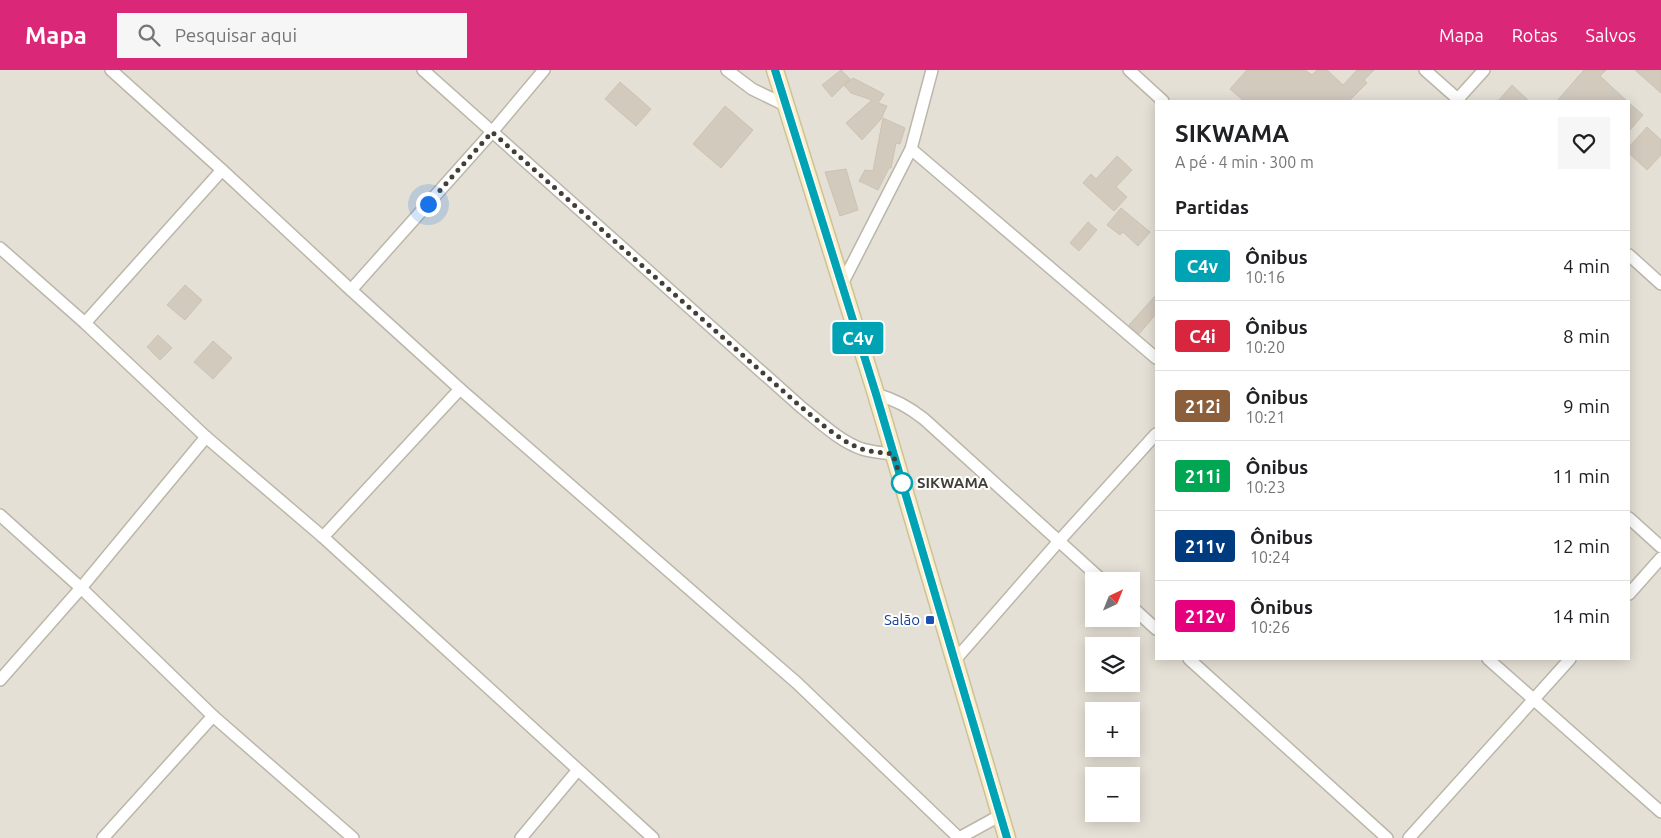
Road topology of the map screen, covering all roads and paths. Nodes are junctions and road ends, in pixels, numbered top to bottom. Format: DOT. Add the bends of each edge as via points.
graph roads {
  1 [pos="110,70"];
  2 [pos="423,70"];
  3 [pos="544,70"];
  4 [pos="727,70"];
  5 [pos="775,70"];
  6 [pos="932,70"];
  7 [pos="1128,70"];
  8 [pos="1425,70"];
  9 [pos="1484,70"];
  10 [pos="1162,100"];
  11 [pos="1457,100"];
  12 [pos="1459,100"];
  13 [pos="785,105"];
  14 [pos="492,132"];
  15 [pos="911,149"];
  16 [pos="222,170"];
  17 [pos="0,248"];
  18 [pos="1630,256"];
  19 [pos="1661,284"];
  20 [pos="842,286"];
  21 [pos="351,290"];
  22 [pos="86,323"];
  23 [pos="1155,357"];
  24 [pos="460,389"];
  25 [pos="876,394"];
  26 [pos="1155,435"];
  27 [pos="206,437"];
  28 [pos="895,458"];
  29 [pos="0,515"];
  30 [pos="1630,519"];
  31 [pos="323,537"];
  32 [pos="1059,541"];
  33 [pos="1661,547"];
  34 [pos="1661,558"];
  35 [pos="1094,572"];
  36 [pos="81,588"];
  37 [pos="1630,593"];
  38 [pos="1140,614"];
  39 [pos="1155,628"];
  40 [pos="955,660"];
  41 [pos="1190,660"];
  42 [pos="1489,660"];
  43 [pos="1569,660"];
  44 [pos="0,680"];
  45 [pos="1533,700"];
  46 [pos="213,716"];
  47 [pos="577,771"];
  48 [pos="1661,812"];
  49 [pos="1001,815"];
  50 [pos="103,838"];
  51 [pos="353,838"];
  52 [pos="521,838"];
  53 [pos="653,838"];
  54 [pos="959,838"];
  55 [pos="1007,838"];
  56 [pos="1387,838"];
  57 [pos="1409,838"];
  1 -- 16 [label="street"];
  2 -- 14 [label="street"];
  3 -- 14 [label="street"];
  4 -- 13 [label="street" via="752,89"];
  5 -- 13 [label="main road"];
  6 -- 15 [label="street"];
  7 -- 10 [label="street"];
  8 -- 11 [label="street"];
  9 -- 12 [label="street"];
  13 -- 20 [label="main road"];
  14 -- 21 [label="street"];
  14 -- 28 [label="street" via="801,407 851,444"];
  15 -- 20 [label="street"];
  15 -- 23 [label="street"];
  16 -- 21 [label="street"];
  16 -- 22 [label="street"];
  17 -- 22 [label="street"];
  18 -- 19 [label="street"];
  20 -- 25 [label="main road"];
  21 -- 24 [label="street"];
  22 -- 27 [label="street"];
  24 -- 31 [label="street"];
  24 -- 54 [label="street" via="797,683"];
  25 -- 28 [label="main road"];
  25 -- 32 [label="street" via="909,407 924,419"];
  26 -- 32 [label="street"];
  27 -- 31 [label="street"];
  27 -- 36 [label="street"];
  28 -- 40 [label="main road"];
  29 -- 36 [label="street"];
  30 -- 33 [label="street"];
  31 -- 47 [label="street"];
  32 -- 35 [label="street"];
  32 -- 40 [label="street"];
  34 -- 37 [label="street"];
  36 -- 44 [label="street"];
  36 -- 46 [label="street"];
  38 -- 39 [label="street"];
  40 -- 49 [label="main road"];
  41 -- 56 [label="street"];
  42 -- 45 [label="street"];
  43 -- 45 [label="street"];
  45 -- 48 [label="street"];
  45 -- 57 [label="street"];
  46 -- 50 [label="street"];
  46 -- 51 [label="street"];
  47 -- 52 [label="street"];
  47 -- 53 [label="street"];
  49 -- 54 [label="street"];
  49 -- 55 [label="main road"];
}
